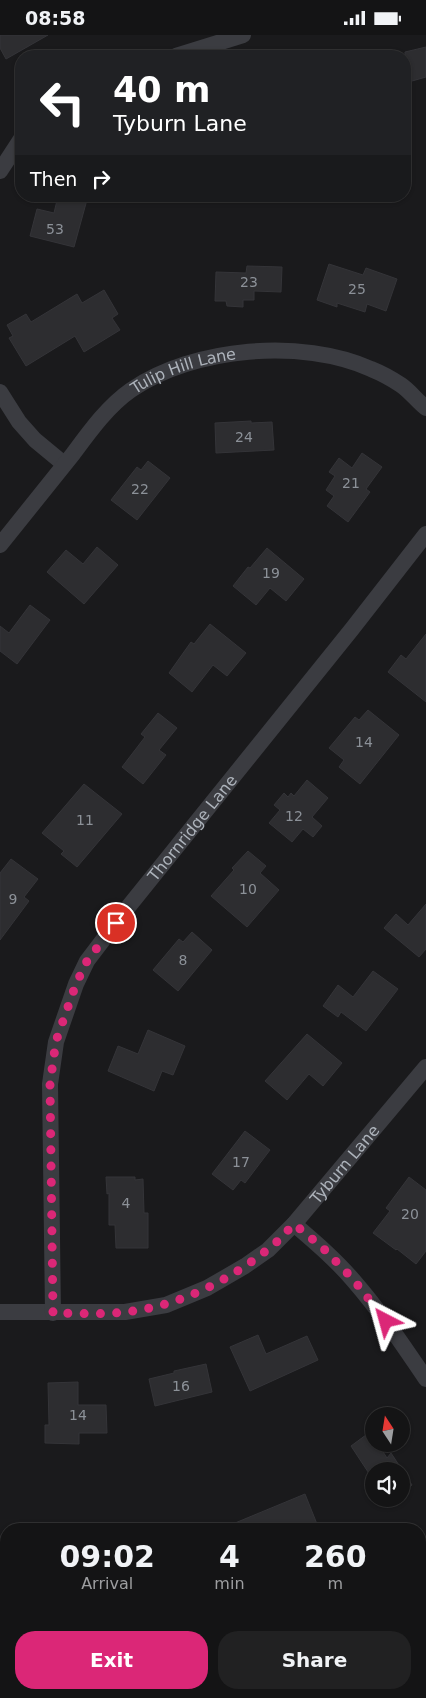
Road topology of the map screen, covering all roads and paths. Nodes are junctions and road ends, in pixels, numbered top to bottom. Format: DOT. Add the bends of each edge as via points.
graph roads {
  1 [pos="243,35"];
  2 [pos="195,50"];
  3 [pos="15,148"];
  4 [pos="0,171"];
  5 [pos="0,392"];
  6 [pos="426,408"];
  7 [pos="64,464"];
  8 [pos="426,534"];
  9 [pos="0,545"];
  10 [pos="426,1067"];
  11 [pos="294,1224"];
  12 [pos="0,1312"];
  13 [pos="53,1313"];
  14 [pos="426,1379"];
  1 -- 2 [label="street"];
  3 -- 4 [label="street"];
  5 -- 7 [label="street" via="24,428"];
  6 -- 7 [label="street, Tulip Hill Lane" via="402,386 354,362 279,350 213,356 174,369 131,390 113,405"];
  7 -- 9 [label="street, Tulip Hill Lane"];
  8 -- 13 [label="street, Thornridge Lane" via="87,961 56,1041 50,1084"];
  10 -- 11 [label="street, Tyburn Lane"];
  11 -- 13 [label="street, Tyburn Lane" via="268,1250 245,1266 207,1288 166,1305 125,1312"];
  11 -- 14 [label="street" via="353,1279"];
  12 -- 13 [label="street, Tyburn Lane"];
}
